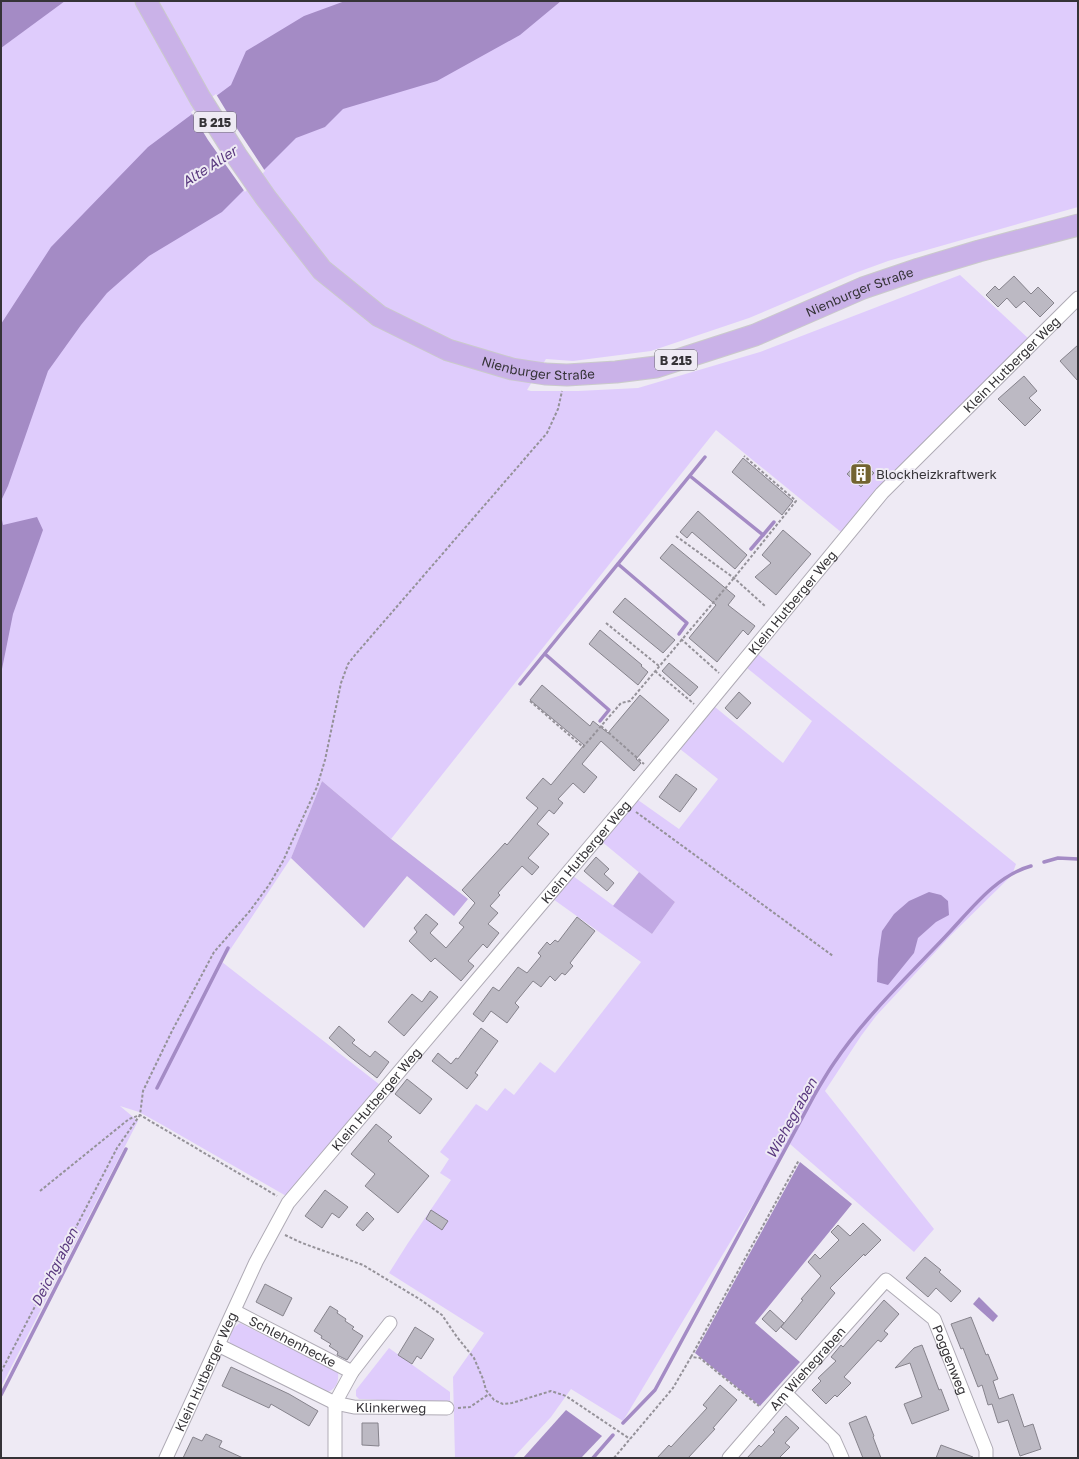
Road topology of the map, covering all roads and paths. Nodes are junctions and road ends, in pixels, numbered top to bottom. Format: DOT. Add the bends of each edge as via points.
graph roads {
  1 [pos="146,1"];
  2 [pos="1078,225"];
  3 [pos="1078,298"];
  4 [pos="564,385"];
  5 [pos="744,456"];
  6 [pos="676,536"];
  7 [pos="734,578"];
  8 [pos="765,606"];
  9 [pos="606,623"];
  10 [pos="681,640"];
  11 [pos="659,666"];
  12 [pos="655,670"];
  13 [pos="728,680"];
  14 [pos="530,701"];
  15 [pos="702,711"];
  16 [pos="601,726"];
  17 [pos="653,772"];
  18 [pos="626,804"];
  19 [pos="834,956"];
  20 [pos="140,1115"];
  21 [pos="798,1160"];
  22 [pos="40,1191"];
  23 [pos="288,1203"];
  24 [pos="274,1228"];
  25 [pos="886,1280"];
  26 [pos="234,1311"];
  27 [pos="390,1323"];
  28 [pos="218,1345"];
  29 [pos="691,1357"];
  30 [pos="1,1372"];
  31 [pos="352,1372"];
  32 [pos="785,1393"];
  33 [pos="489,1394"];
  34 [pos="335,1404"];
  35 [pos="447,1408"];
  36 [pos="767,1414"];
  37 [pos="630,1439"];
  38 [pos="166,1458"];
  39 [pos="335,1458"];
  40 [pos="614,1458"];
  41 [pos="729,1458"];
  42 [pos="842,1458"];
  43 [pos="986,1458"];
  1 -- 2 [label="main road, Nienburger Straße / B 215" via="200,98 236,155 322,270 379,316 448,350 512,369 567,375 656,367 755,335 863,288 919,269"];
  3 -- 13 [label="street, Klein Hutberger Weg" via="882,493"];
  4 -- 20 [label="path" via="558,409 546,433 348,664 341,683 325,760 306,814 269,885 214,952 143,1091"];
  5 -- 7 [label="path" via="796,501"];
  6 -- 7 [label="path"];
  7 -- 8 [label="path"];
  7 -- 10 [label="path"];
  9 -- 11 [label="path"];
  10 -- 11 [label="path"];
  10 -- 13 [label="path"];
  11 -- 12 [label="path"];
  12 -- 15 [label="path"];
  12 -- 16 [label="path" via="630,701 621,703"];
  13 -- 15 [label="street, Klein Hutberger Weg"];
  14 -- 16 [label="path" via="583,747"];
  15 -- 17 [label="street, Klein Hutberger Weg"];
  16 -- 17 [label="path"];
  17 -- 18 [label="street, Klein Hutberger Weg"];
  18 -- 19 [label="path"];
  18 -- 23 [label="street, Klein Hutberger Weg"];
  20 -- 22 [label="path" via="129,1119"];
  20 -- 23 [label="path"];
  20 -- 30 [label="path" via="117,1148"];
  21 -- 29 [label="path"];
  23 -- 24 [label="street, Klein Hutberger Weg"];
  24 -- 26 [label="street, Klein Hutberger Weg"];
  24 -- 33 [label="path" via="302,1243 363,1264 442,1315 474,1358"];
  25 -- 32 [label="street, Am Wiehegraben"];
  25 -- 43 [label="street, Poggenweg" via="934,1319 986,1450"];
  26 -- 28 [label="street, Klein Hutberger Weg"];
  26 -- 31 [label="street, Schlehenhecke"];
  27 -- 31 [label="street, Klinkerweg"];
  28 -- 34 [label="street"];
  28 -- 38 [label="street, Klein Hutberger Weg"];
  29 -- 36 [label="path" via="700,1358"];
  29 -- 37 [label="path" via="673,1388"];
  31 -- 34 [label="street, Klinkerweg"];
  32 -- 36 [label="street, Am Wiehegraben"];
  32 -- 42 [label="street" via="834,1440"];
  33 -- 35 [label="path" via="470,1407"];
  33 -- 37 [label="path" via="503,1404 551,1391 566,1396"];
  34 -- 35 [label="street, Klinkerweg" via="354,1407"];
  34 -- 39 [label="street, Klinkerweg"];
  36 -- 41 [label="street, Am Wiehegraben"];
  37 -- 40 [label="path"];
}
